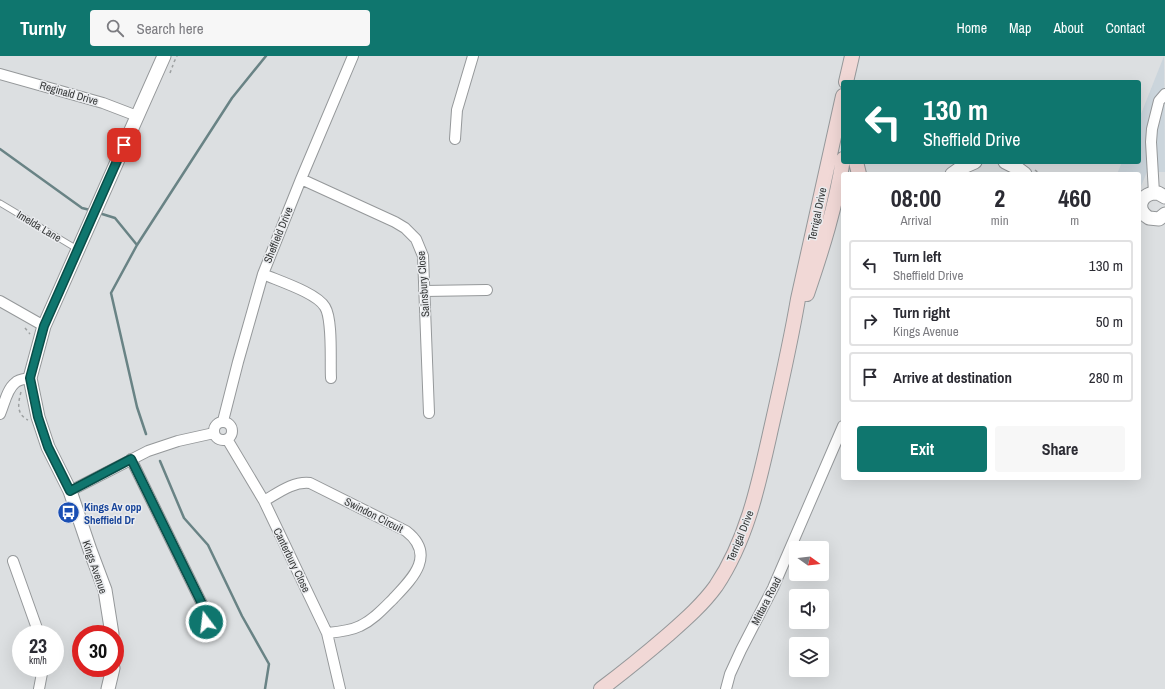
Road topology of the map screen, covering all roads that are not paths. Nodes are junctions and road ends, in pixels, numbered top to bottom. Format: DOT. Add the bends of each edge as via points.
graph roads {
  1 [pos="164,56"];
  2 [pos="353,56"];
  3 [pos="473,56"];
  4 [pos="852,56"];
  5 [pos="859,56"];
  6 [pos="0,74"];
  7 [pos="846,80"];
  8 [pos="855,80"];
  9 [pos="1165,94"];
  10 [pos="841,107"];
  11 [pos="137,116"];
  12 [pos="841,117"];
  13 [pos="455,139"];
  14 [pos="970,164"];
  15 [pos="1009,164"];
  16 [pos="955,172"];
  17 [pos="1022,172"];
  18 [pos="301,179"];
  19 [pos="840,188"];
  20 [pos="1159,195"];
  21 [pos="0,203"];
  22 [pos="1141,205"];
  23 [pos="1141,211"];
  24 [pos="841,214"];
  25 [pos="1165,214"];
  26 [pos="830,223"];
  27 [pos="78,250"];
  28 [pos="806,261"];
  29 [pos="263,274"];
  30 [pos="487,290"];
  31 [pos="424,291"];
  32 [pos="0,301"];
  33 [pos="44,326"];
  34 [pos="792,332"];
  35 [pos="331,378"];
  36 [pos="27,383"];
  37 [pos="429,413"];
  38 [pos="0,414"];
  39 [pos="223,422"];
  40 [pos="841,431"];
  41 [pos="214,433"];
  42 [pos="227,439"];
  43 [pos="131,459"];
  44 [pos="70,491"];
  45 [pos="264,501"];
  46 [pos="13,561"];
  47 [pos="36,625"];
  48 [pos="111,625"];
  49 [pos="208,633"];
  50 [pos="327,633"];
  51 [pos="41,677"];
  52 [pos="110,677"];
  53 [pos="39,689"];
  54 [pos="108,689"];
  55 [pos="340,689"];
  56 [pos="601,689"];
  57 [pos="726,689"];
  1 -- 11 [label="street, Kings Avenue"];
  2 -- 18 [label="street, Sheffield Drive"];
  3 -- 13 [label="street" via="457,110"];
  4 -- 7 [label="main road"];
  5 -- 8 [label="main road"];
  6 -- 11 [label="street, Reginald Drive" via="103,103"];
  9 -- 20 [label="street" via="1159,101 1151,142"];
  10 -- 28 [label="main road, Terrigal Drive"];
  11 -- 27 [label="street, Kings Avenue"];
  12 -- 19 [label="main road" via="833,174"];
  14 -- 16 [label="street"];
  15 -- 17 [label="street"];
  18 -- 29 [label="street, Sheffield Drive"];
  18 -- 31 [label="street, Sainsbury Close" via="395,222 414,235 422,256"];
  19 -- 26 [label="main road, Terrigal Drive"];
  19 -- 28 [label="main road" via="830,194"];
  20 -- 22 [label="street" via="1147,194"];
  21 -- 27 [label="lane, Imelda Lane"];
  23 -- 25 [label="street" via="1154,219 1159,219"];
  24 -- 26 [label="main road"];
  26 -- 34 [label="main road, Terrigal Drive"];
  27 -- 33 [label="street, Kings Avenue"];
  28 -- 34 [label="main road, Terrigal Drive"];
  29 -- 35 [label="street" via="315,297 326,308 329,319"];
  29 -- 39 [label="street, Sheffield Drive"];
  30 -- 31 [label="street"];
  31 -- 37 [label="street, Sainsbury Close"];
  32 -- 33 [label="street"];
  33 -- 36 [label="street, Kings Avenue"];
  34 -- 56 [label="main road, Terrigal Drive" via="758,487 734,556 715,587 691,615 636,663"];
  36 -- 38 [label="street" via="21,380 15,383"];
  36 -- 44 [label="street, Kings Avenue" via="48,447"];
  39 -- 41 [label="street" via="216,425"];
  39 -- 42 [label="street" via="229,423 232,429 232,435"];
  40 -- 57 [label="street, Mittara Road" via="766,604 730,674"];
  41 -- 42 [label="street" via="219,439"];
  41 -- 43 [label="street" via="166,445"];
  42 -- 45 [label="street, Canterbury Close"];
  43 -- 44 [label="street"];
  43 -- 49 [label="street" via="205,610"];
  44 -- 48 [label="street, Kings Avenue" via="105,590"];
  45 -- 50 [label="street, Canterbury Close"];
  45 -- 50 [label="street, Swindon Circuit" via="293,485 310,483 406,531 416,542 420,559 414,576 380,612 359,627"];
  46 -- 47 [label="street"];
  50 -- 55 [label="street, Canterbury Close"];
  51 -- 53 [label="street"];
  52 -- 54 [label="street"];
}
